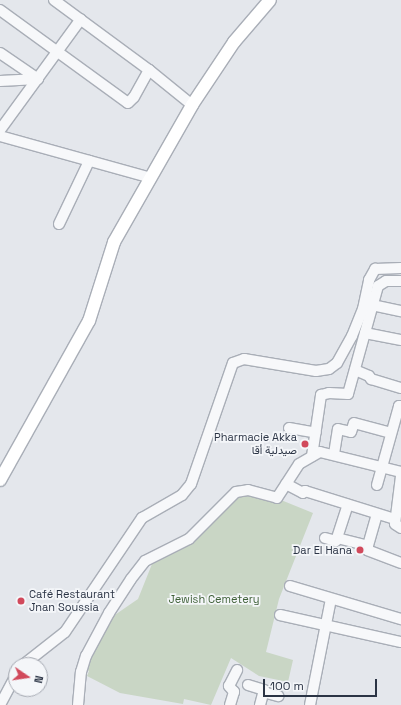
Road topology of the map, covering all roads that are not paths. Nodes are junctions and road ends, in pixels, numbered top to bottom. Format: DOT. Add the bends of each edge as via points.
graph roads {
  1 [pos="2,0"];
  2 [pos="54,0"];
  3 [pos="266,1"];
  4 [pos="0,4"];
  5 [pos="0,10"];
  6 [pos="81,19"];
  7 [pos="57,49"];
  8 [pos="0,53"];
  9 [pos="149,70"];
  10 [pos="38,79"];
  11 [pos="0,81"];
  12 [pos="192,105"];
  13 [pos="0,130"];
  14 [pos="0,136"];
  15 [pos="89,160"];
  16 [pos="151,178"];
  17 [pos="59,224"];
  18 [pos="401,268"];
  19 [pos="401,281"];
  20 [pos="372,305"];
  21 [pos="401,311"];
  22 [pos="365,333"];
  23 [pos="401,340"];
  24 [pos="355,370"];
  25 [pos="401,388"];
  26 [pos="401,406"];
  27 [pos="289,428"];
  28 [pos="316,433"];
  29 [pos="391,433"];
  30 [pos="334,454"];
  31 [pos="312,456"];
  32 [pos="382,465"];
  33 [pos="401,472"];
  34 [pos="401,476"];
  35 [pos="0,480"];
  36 [pos="286,484"];
  37 [pos="377,485"];
  38 [pos="348,504"];
  39 [pos="377,514"];
  40 [pos="395,519"];
  41 [pos="401,528"];
  42 [pos="325,538"];
  43 [pos="337,538"];
  44 [pos="368,546"];
  45 [pos="401,563"];
  46 [pos="290,586"];
  47 [pos="332,599"];
  48 [pos="280,615"];
  49 [pos="401,618"];
  50 [pos="327,625"];
  51 [pos="401,642"];
  52 [pos="33,657"];
  53 [pos="237,670"];
  54 [pos="248,685"];
  55 [pos="8,690"];
  56 [pos="263,692"];
  57 [pos="278,696"];
  58 [pos="0,705"];
  59 [pos="78,705"];
  60 [pos="230,705"];
  61 [pos="260,705"];
  62 [pos="310,705"];
  1 -- 4 [label="street"];
  2 -- 6 [label="street"];
  3 -- 12 [label="main road" via="234,42"];
  5 -- 7 [label="street"];
  6 -- 7 [label="street"];
  6 -- 9 [label="street"];
  7 -- 9 [label="street" via="128,103"];
  7 -- 10 [label="street"];
  8 -- 10 [label="street"];
  9 -- 12 [label="street"];
  10 -- 11 [label="street"];
  10 -- 13 [label="street"];
  12 -- 16 [label="main road"];
  14 -- 15 [label="street"];
  15 -- 16 [label="street"];
  15 -- 17 [label="street"];
  16 -- 35 [label="main road" via="111,249 89,322"];
  18 -- 52 [label="street" via="375,269 368,280 363,309 352,336 337,363 329,369 316,371 244,359 233,363 198,469 188,489 175,500 151,510 142,518 65,632"];
  19 -- 20 [label="street" via="380,283"];
  20 -- 21 [label="street"];
  20 -- 22 [label="street"];
  22 -- 23 [label="street"];
  22 -- 24 [label="street"];
  24 -- 25 [label="street" via="369,376 370,379"];
  24 -- 28 [label="street" via="348,394 321,395"];
  26 -- 29 [label="street"];
  27 -- 28 [label="street"];
  28 -- 31 [label="street"];
  29 -- 30 [label="street" via="354,423 351,432 338,428"];
  29 -- 32 [label="street"];
  30 -- 31 [label="street" via="320,452"];
  30 -- 32 [label="street"];
  31 -- 36 [label="street" via="299,464"];
  32 -- 33 [label="street"];
  32 -- 37 [label="street"];
  34 -- 40 [label="street"];
  36 -- 38 [label="street" via="303,493 305,491"];
  36 -- 59 [label="street" via="277,498 248,490 236,492 183,544 145,561 109,613 86,656 81,672"];
  38 -- 39 [label="street"];
  38 -- 43 [label="street"];
  39 -- 40 [label="street"];
  39 -- 44 [label="street"];
  40 -- 41 [label="street" via="395,524"];
  42 -- 43 [label="street" via="336,541"];
  43 -- 44 [label="street"];
  44 -- 45 [label="street" via="367,550"];
  46 -- 47 [label="street"];
  47 -- 49 [label="street"];
  47 -- 50 [label="street"];
  48 -- 50 [label="street"];
  50 -- 51 [label="street"];
  50 -- 62 [label="street"];
  53 -- 60 [label="street" via="229,686 234,692"];
  54 -- 56 [label="street" via="264,690"];
  55 -- 58 [label="street"];
  56 -- 57 [label="street"];
  56 -- 61 [label="street"];
}
